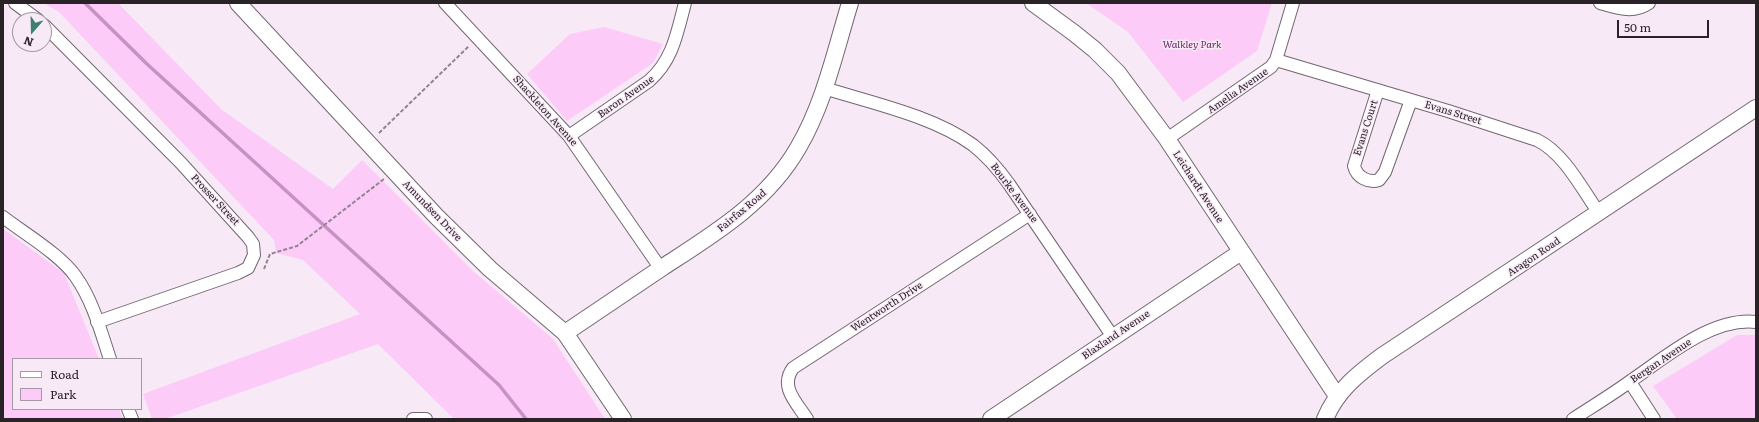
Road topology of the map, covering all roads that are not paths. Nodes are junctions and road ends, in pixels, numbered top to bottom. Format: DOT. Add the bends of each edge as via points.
graph roads {
  1 [pos="15,3"];
  2 [pos="238,3"];
  3 [pos="445,3"];
  4 [pos="685,3"];
  5 [pos="850,3"];
  6 [pos="1033,3"];
  7 [pos="1293,3"];
  8 [pos="1600,3"];
  9 [pos="1649,3"];
  10 [pos="27,12"];
  11 [pos="52,32"];
  12 [pos="1276,60"];
  13 [pos="824,88"];
  14 [pos="1378,90"];
  15 [pos="1411,100"];
  16 [pos="1756,108"];
  17 [pos="570,136"];
  18 [pos="1167,139"];
  19 [pos="1599,213"];
  20 [pos="1030,214"];
  21 [pos="3,217"];
  22 [pos="1241,252"];
  23 [pos="661,268"];
  24 [pos="97,322"];
  25 [pos="1756,322"];
  26 [pos="565,333"];
  27 [pos="1113,337"];
  28 [pos="110,358"];
  29 [pos="1630,382"];
  30 [pos="1337,396"];
  31 [pos="413,419"];
  32 [pos="426,419"];
  33 [pos="623,419"];
  34 [pos="807,419"];
  35 [pos="991,419"];
  36 [pos="1325,419"];
  37 [pos="1573,419"];
  38 [pos="1654,419"];
  1 -- 10 [label="street"];
  2 -- 26 [label="street, Amundsen Drive" via="475,255"];
  3 -- 17 [label="street, Shackleton Avenue"];
  4 -- 17 [label="street, Baron Avenue" via="670,56 658,74"];
  5 -- 13 [label="street, Fairfax Road"];
  6 -- 18 [label="street, Leichardt Avenue" via="1074,32 1118,73"];
  7 -- 12 [label="street, Amelia Avenue"];
  8 -- 9 [label="street" via="1632,10"];
  11 -- 24 [label="street, Prosser Street" via="241,228 253,244 254,250 248,268 238,273"];
  12 -- 14 [label="street, Evans Street"];
  12 -- 18 [label="street, Amelia Avenue" via="1266,72"];
  13 -- 20 [label="street, Bourke Avenue" via="926,121 963,139 998,169"];
  13 -- 23 [label="street, Fairfax Road" via="799,148 771,186 731,222"];
  14 -- 15 [label="street, Evans Street"];
  14 -- 15 [label="street, Evans Court" via="1354,166 1360,176 1370,181 1379,180 1386,172"];
  15 -- 19 [label="street, Evans Street" via="1543,143 1562,160"];
  16 -- 19 [label="street, Aragon Road"];
  17 -- 23 [label="street, Shackleton Avenue"];
  18 -- 22 [label="street, Leichardt Avenue"];
  19 -- 30 [label="street, Aragon Road" via="1382,356 1358,374"];
  20 -- 27 [label="street, Bourke Avenue"];
  20 -- 34 [label="street, Wentworth Drive" via="793,368 788,379 788,391"];
  21 -- 24 [label="street" via="71,270 88,298"];
  22 -- 27 [label="street, Blaxland Avenue"];
  22 -- 30 [label="street, Leichardt Avenue"];
  23 -- 26 [label="street, Fairfax Road"];
  24 -- 28 [label="street"];
  25 -- 29 [label="street, Bergan Avenue" via="1730,323 1704,334 1671,353"];
  26 -- 33 [label="street, Amundsen Drive"];
  27 -- 35 [label="street, Blaxland Avenue"];
  29 -- 37 [label="street, Bergan Avenue"];
  29 -- 38 [label="street"];
  30 -- 36 [label="street, Aragon Road"];
  31 -- 32 [label="street"];
}
